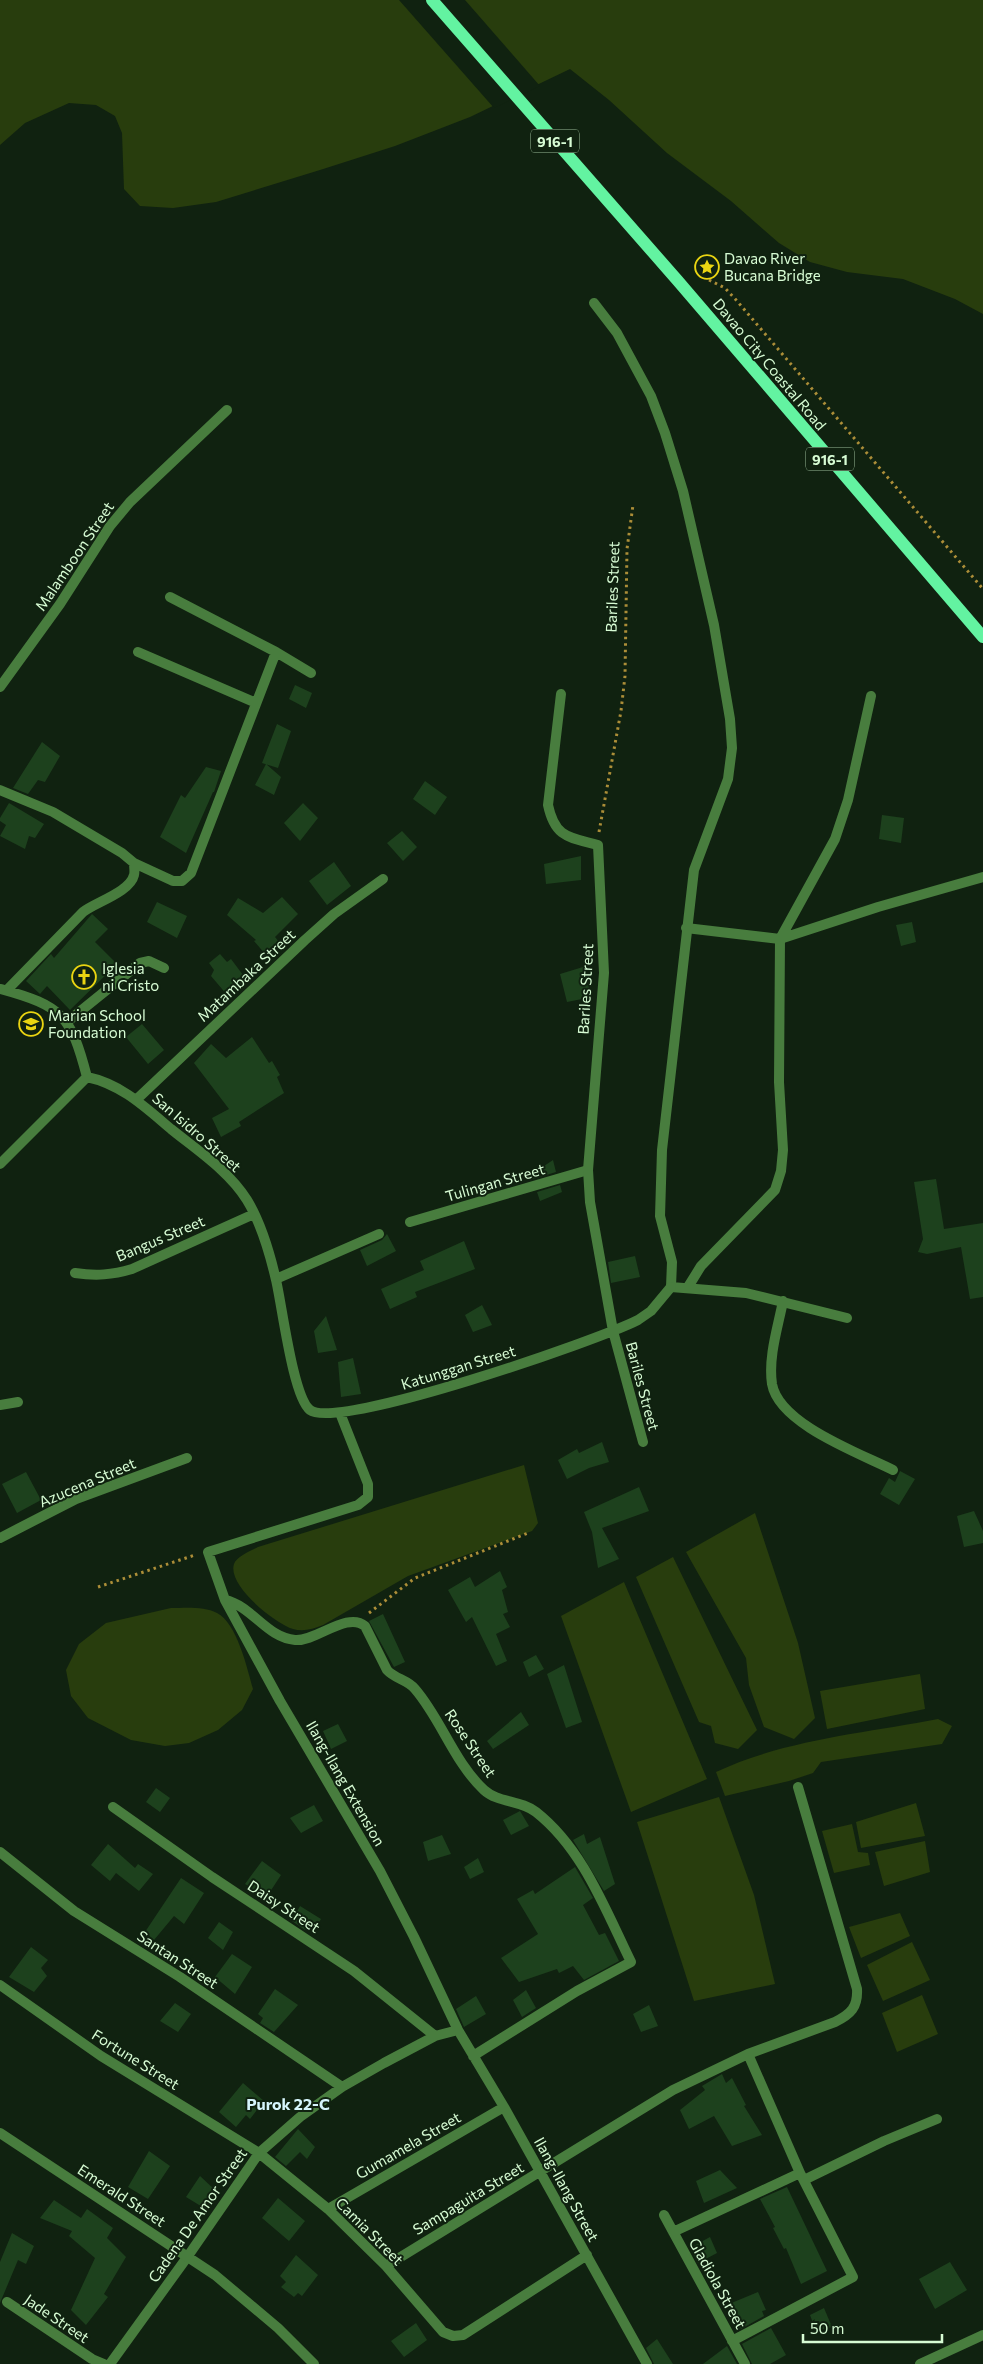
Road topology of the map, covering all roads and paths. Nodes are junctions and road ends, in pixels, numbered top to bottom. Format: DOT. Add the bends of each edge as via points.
graph roads {
  1 [pos="432,0"];
  2 [pos="709,280"];
  3 [pos="594,303"];
  4 [pos="227,410"];
  5 [pos="633,504"];
  6 [pos="983,589"];
  7 [pos="170,597"];
  8 [pos="983,638"];
  9 [pos="138,652"];
  10 [pos="276,652"];
  11 [pos="311,673"];
  12 [pos="0,687"];
  13 [pos="562,694"];
  14 [pos="871,696"];
  15 [pos="256,703"];
  16 [pos="0,790"];
  17 [pos="598,845"];
  18 [pos="134,863"];
  19 [pos="983,877"];
  20 [pos="383,879"];
  21 [pos="686,928"];
  22 [pos="780,939"];
  23 [pos="164,968"];
  24 [pos="3,990"];
  25 [pos="67,1022"];
  26 [pos="86,1077"];
  27 [pos="136,1100"];
  28 [pos="0,1164"];
  29 [pos="588,1170"];
  30 [pos="254,1214"];
  31 [pos="410,1222"];
  32 [pos="379,1234"];
  33 [pos="75,1273"];
  34 [pos="276,1279"];
  35 [pos="671,1287"];
  36 [pos="688,1287"];
  37 [pos="783,1300"];
  38 [pos="847,1318"];
  39 [pos="613,1331"];
  40 [pos="18,1402"];
  41 [pos="0,1405"];
  42 [pos="308,1409"];
  43 [pos="340,1412"];
  44 [pos="643,1442"];
  45 [pos="187,1458"];
  46 [pos="893,1470"];
  47 [pos="528,1533"];
  48 [pos="0,1538"];
  49 [pos="208,1552"];
  50 [pos="98,1587"];
  51 [pos="225,1600"];
  52 [pos="356,1622"];
  53 [pos="798,1787"];
  54 [pos="113,1807"];
  55 [pos="0,1852"];
  56 [pos="0,1985"];
  57 [pos="458,2030"];
  58 [pos="435,2036"];
  59 [pos="748,2054"];
  60 [pos="473,2056"];
  61 [pos="342,2088"];
  62 [pos="504,2107"];
  63 [pos="937,2118"];
  64 [pos="0,2133"];
  65 [pos="259,2152"];
  66 [pos="540,2172"];
  67 [pos="802,2176"];
  68 [pos="328,2209"];
  69 [pos="664,2216"];
  70 [pos="673,2232"];
  71 [pos="188,2256"];
  72 [pos="587,2256"];
  73 [pos="386,2266"];
  74 [pos="7,2302"];
  75 [pos="983,2335"];
  76 [pos="732,2340"];
  77 [pos="91,2362"];
  78 [pos="104,2364"];
  79 [pos="110,2364"];
  80 [pos="314,2364"];
  81 [pos="647,2364"];
  82 [pos="745,2364"];
  83 [pos="920,2364"];
  1 -- 8 [label="main road, Davao City Coastal Road / 916-1" via="678,281"];
  2 -- 6 [label="path" via="725,288 737,301"];
  3 -- 21 [label="street" via="617,333 651,396 665,433 683,491 714,625 730,719 732,748 728,779 694,870"];
  4 -- 12 [label="street, Malamboon Street" via="130,502 110,526 60,604"];
  5 -- 17 [label="path, Bariles Street" via="627,549 625,676"];
  7 -- 10 [label="street"];
  9 -- 15 [label="street"];
  10 -- 11 [label="street"];
  10 -- 15 [label="street"];
  13 -- 17 [label="street" via="548,805 551,818 564,836"];
  14 -- 22 [label="street" via="848,800 835,838"];
  15 -- 18 [label="street" via="191,873 182,881 173,881"];
  16 -- 18 [label="street" via="53,812"];
  17 -- 29 [label="street, Bariles Street" via="604,973"];
  18 -- 24 [label="street" via="134,876 129,884 118,894 94,903 83,912"];
  19 -- 22 [label="street"];
  20 -- 27 [label="street, Matambaka Street" via="334,914"];
  21 -- 22 [label="street"];
  21 -- 35 [label="street" via="660,1196 660,1216 672,1262"];
  22 -- 36 [label="street" via="781,1171 775,1190 701,1266"];
  23 -- 25 [label="street" via="149,961 140,963"];
  24 -- 25 [label="street" via="52,1008"];
  25 -- 26 [label="street"];
  26 -- 27 [label="street, San Isidro Street" via="112,1086"];
  26 -- 28 [label="street"];
  27 -- 30 [label="street, San Isidro Street" via="219,1168 247,1200"];
  29 -- 31 [label="street, Tulingan Street"];
  29 -- 39 [label="street, Bariles Street" via="590,1202"];
  30 -- 33 [label="street, Bangus Street" via="132,1269 112,1275"];
  30 -- 34 [label="street, San Isidro Street"];
  32 -- 34 [label="street"];
  34 -- 42 [label="street, San Isidro Street" via="299,1391"];
  35 -- 36 [label="street"];
  35 -- 39 [label="street, Katunggan Street" via="651,1311"];
  36 -- 37 [label="street"];
  37 -- 38 [label="street"];
  37 -- 46 [label="street" via="771,1367 772,1385 778,1398 786,1410 801,1422"];
  39 -- 43 [label="street, Katunggan Street" via="522,1364 422,1394"];
  39 -- 44 [label="street, Bariles Street"];
  40 -- 41 [label="street"];
  42 -- 43 [label="street, Katunggan Street" via="323,1414"];
  43 -- 49 [label="street" via="368,1484 368,1498 358,1505"];
  45 -- 48 [label="street, Azucena Street" via="76,1499"];
  47 -- 52 [label="path" via="415,1578"];
  49 -- 50 [label="path"];
  49 -- 51 [label="street, Ilang-Ilang Extension"];
  51 -- 52 [label="street" via="238,1604 270,1630 293,1640 310,1638 335,1626"];
  51 -- 57 [label="street, Ilang-Ilang Extension" via="380,1872"];
  52 -- 60 [label="street, Rose Street" via="365,1626 387,1670 414,1688 464,1765 485,1791 526,1805 553,1827 578,1857 631,1962 577,1991"];
  53 -- 59 [label="street, Sampaguita Street" via="853,1971 858,1999 855,2008 846,2016"];
  54 -- 58 [label="street, Daisy Street" via="354,1971"];
  55 -- 61 [label="street, Santan Street" via="74,1911 180,1977"];
  56 -- 65 [label="street, Fortune Street" via="101,2056"];
  57 -- 58 [label="street, Cadena De Amor Street"];
  57 -- 60 [label="street, Ilang-Ilang Street"];
  58 -- 61 [label="street, Cadena De Amor Street"];
  59 -- 66 [label="street, Sampaguita Street" via="674,2090"];
  59 -- 67 [label="street"];
  60 -- 62 [label="street, Ilang-Ilang Street"];
  61 -- 65 [label="street, Cadena De Amor Street" via="300,2116"];
  62 -- 66 [label="street, Ilang-Ilang Street"];
  62 -- 68 [label="street, Gumamela Street"];
  63 -- 67 [label="street"];
  64 -- 71 [label="street, Emerald Street"];
  65 -- 68 [label="street, Camia Street"];
  65 -- 71 [label="street, Cadena De Amor Street"];
  66 -- 72 [label="street, Ilang-Ilang Street"];
  66 -- 73 [label="street, Sampaguita Street"];
  67 -- 70 [label="street"];
  67 -- 76 [label="street" via="853,2277"];
  68 -- 73 [label="street, Camia Street"];
  69 -- 70 [label="street, Gladiola Street"];
  70 -- 76 [label="street, Gladiola Street"];
  71 -- 79 [label="street, Cadena De Amor Street"];
  71 -- 80 [label="street, Emerald Street" via="241,2296"];
  72 -- 73 [label="street, Camia Street" via="463,2335 453,2336 436,2325"];
  72 -- 81 [label="street, Ilang-Ilang Street"];
  74 -- 77 [label="street, Jade Street"];
  75 -- 83 [label="street"];
  76 -- 82 [label="street, Gladiola Street"];
  77 -- 78 [label="street, Jade Street"];
}
